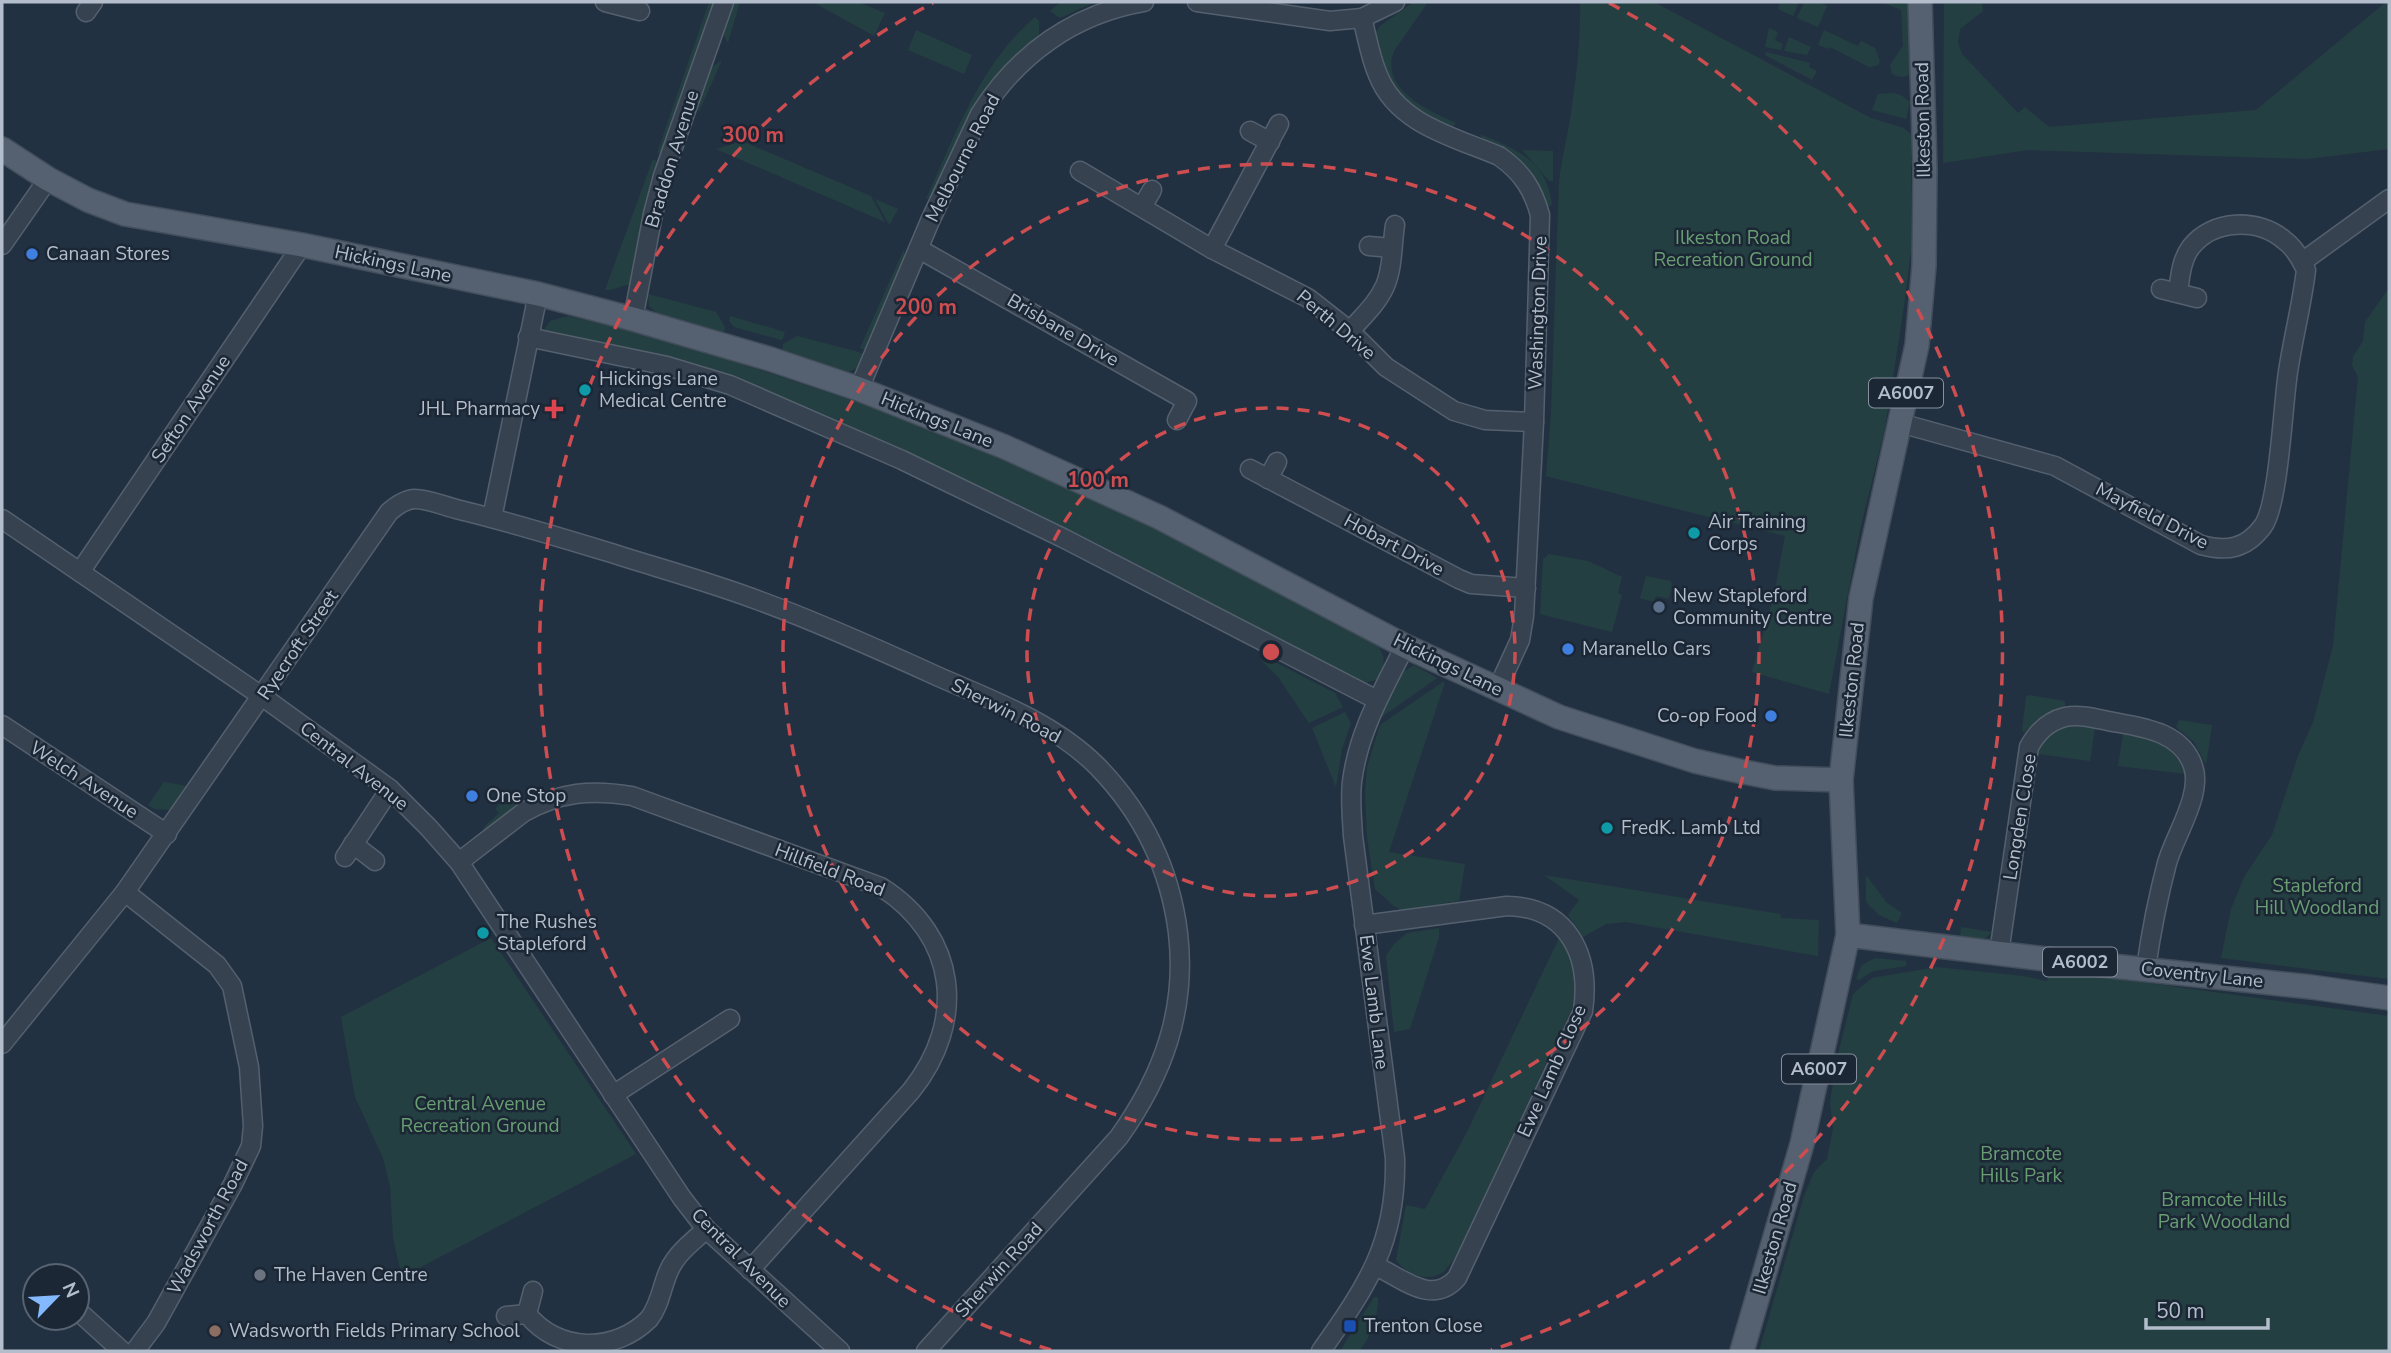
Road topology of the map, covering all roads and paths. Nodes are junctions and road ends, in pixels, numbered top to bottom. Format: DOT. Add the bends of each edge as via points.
graph roads {
  1 [pos="610,2"];
  2 [pos="724,2"];
  3 [pos="1144,2"];
  4 [pos="1197,2"];
  5 [pos="1395,2"];
  6 [pos="1920,2"];
  7 [pos="640,11"];
  8 [pos="1362,18"];
  9 [pos="1279,124"];
  10 [pos="1250,131"];
  11 [pos="1270,142"];
  12 [pos="2,149"];
  13 [pos="1080,171"];
  14 [pos="48,179"];
  15 [pos="1152,190"];
  16 [pos="2389,198"];
  17 [pos="1142,207"];
  18 [pos="1395,225"];
  19 [pos="2,245"];
  20 [pos="302,245"];
  21 [pos="1369,246"];
  22 [pos="1392,248"];
  23 [pos="919,249"];
  24 [pos="1212,249"];
  25 [pos="2302,262"];
  26 [pos="538,295"];
  27 [pos="2197,298"];
  28 [pos="633,319"];
  29 [pos="1350,331"];
  30 [pos="528,337"];
  31 [pos="859,389"];
  32 [pos="1177,419"];
  33 [pos="1534,422"];
  34 [pos="1900,423"];
  35 [pos="1277,462"];
  36 [pos="1250,469"];
  37 [pos="1268,479"];
  38 [pos="492,518"];
  39 [pos="2,519"];
  40 [pos="80,572"];
  41 [pos="1526,588"];
  42 [pos="1405,646"];
  43 [pos="1497,690"];
  44 [pos="263,697"];
  45 [pos="1377,700"];
  46 [pos="2,725"];
  47 [pos="1841,780"];
  48 [pos="390,789"];
  49 [pos="167,834"];
  50 [pos="375,861"];
  51 [pos="459,862"];
  52 [pos="125,892"];
  53 [pos="1364,925"];
  54 [pos="1848,935"];
  55 [pos="1999,953"];
  56 [pos="2146,968"];
  57 [pos="2389,998"];
  58 [pos="730,1019"];
  59 [pos="2,1044"];
  60 [pos="613,1095"];
  61 [pos="706,1229"];
  62 [pos="1375,1266"];
  63 [pos="750,1270"];
  64 [pos="533,1291"];
  65 [pos="527,1314"];
  66 [pos="506,1316"];
  67 [pos="91,1323"];
  68 [pos="122,1351"];
  69 [pos="135,1351"];
  70 [pos="840,1351"];
  71 [pos="926,1351"];
  72 [pos="1321,1351"];
  73 [pos="1742,1351"];
  1 -- 7 [label="street"];
  2 -- 28 [label="street, Braddon Avenue" via="663,177"];
  3 -- 23 [label="street, Melbourne Road" via="1081,22 1041,46 1008,74 981,114"];
  4 -- 8 [label="street" via="1320,20"];
  5 -- 8 [label="street"];
  6 -- 34 [label="main road, Ilkeston Road / A6007" via="1924,266 1917,345"];
  8 -- 33 [label="street, Washington Drive" via="1378,76 1394,103 1416,120 1499,156 1528,181 1536,198 1541,230"];
  9 -- 11 [label="street"];
  10 -- 11 [label="street"];
  11 -- 24 [label="street"];
  12 -- 14 [label="main road, Hickings Lane"];
  13 -- 17 [label="street, Perth Drive"];
  14 -- 19 [label="street"];
  14 -- 20 [label="main road, Hickings Lane" via="125,214"];
  15 -- 17 [label="street"];
  16 -- 25 [label="street"];
  17 -- 24 [label="street, Perth Drive"];
  18 -- 22 [label="street"];
  20 -- 26 [label="main road, Hickings Lane"];
  20 -- 40 [label="street, Sefton Avenue"];
  21 -- 22 [label="street"];
  22 -- 29 [label="street" via="1384,287"];
  23 -- 31 [label="street, Melbourne Road"];
  23 -- 32 [label="street, Brisbane Drive" via="1187,401"];
  24 -- 29 [label="street, Perth Drive" via="1300,293"];
  25 -- 27 [label="street" via="2285,240 2266,229 2223,226 2190,248 2170,291"];
  25 -- 34 [label="street, Mayfield Drive" via="2305,283 2288,370 2270,512 2256,534 2228,550 2192,541 2055,467"];
  26 -- 28 [label="main road, Hickings Lane"];
  26 -- 30 [label="street"];
  28 -- 31 [label="main road, Hickings Lane"];
  29 -- 33 [label="street, Perth Drive" via="1386,367 1454,411 1485,420"];
  30 -- 38 [label="street"];
  30 -- 45 [label="street" via="730,384 1041,527"];
  31 -- 42 [label="main road, Hickings Lane" via="1005,447 1159,517"];
  33 -- 41 [label="street, Washington Drive"];
  34 -- 47 [label="main road, Ilkeston Road / A6007" via="1861,598"];
  35 -- 37 [label="street"];
  36 -- 37 [label="street, Hobart Drive"];
  37 -- 41 [label="street, Hobart Drive" via="1459,579"];
  38 -- 44 [label="street, Ryecroft Street" via="413,499 397,505"];
  38 -- 71 [label="street, Sherwin Road" via="757,600 1002,704 1085,755 1122,796 1153,844 1170,887 1180,949 1177,1010 1155,1079 1119,1137"];
  39 -- 40 [label="street, Central Avenue"];
  40 -- 44 [label="street, Central Avenue"];
  41 -- 43 [label="street, Washington Drive" via="1520,640"];
  42 -- 43 [label="main road, Hickings Lane"];
  42 -- 45 [label="street, Ewe Lamb Lane"];
  43 -- 47 [label="main road, Hickings Lane" via="1559,717 1695,761 1775,778"];
  44 -- 48 [label="street, Central Avenue"];
  44 -- 49 [label="street, Ryecroft Street"];
  45 -- 53 [label="street, Ewe Lamb Lane" via="1354,764 1351,793"];
  46 -- 49 [label="street, Welch Avenue"];
  47 -- 54 [label="main road, Ilkeston Road / A6007"];
  48 -- 50 [label="street" via="349,851"];
  48 -- 51 [label="street, Central Avenue"];
  49 -- 52 [label="street, Ryecroft Street"];
  51 -- 60 [label="street, Central Avenue"];
  51 -- 63 [label="street, Hillfield Road" via="536,806 563,796 603,791 632,796 881,887 909,908 929,934 938,952 947,1000 945,1025 925,1073"];
  52 -- 59 [label="street, Ryecroft Street"];
  52 -- 69 [label="street, Wadsworth Road" via="217,964 232,985 249,1067 253,1126 251,1146 233,1184 170,1301"];
  53 -- 62 [label="street, Ewe Lamb Lane" via="1395,1170 1390,1226"];
  53 -- 62 [label="street, Ewe Lamb Close" via="1527,906 1542,912 1570,936 1580,955 1586,991 1583,1011 1457,1278 1439,1290 1422,1290"];
  54 -- 55 [label="main road, Coventry Lane / A6002"];
  54 -- 73 [label="main road, Ilkeston Road / A6007" via="1802,1144"];
  55 -- 56 [label="main road, Coventry Lane / A6002"];
  55 -- 56 [label="street, Longden Close" via="2029,747 2049,723 2082,716 2162,733 2184,749 2195,769 2193,794 2161,885"];
  56 -- 57 [label="main road, Coventry Lane / A6002"];
  58 -- 60 [label="street"];
  60 -- 61 [label="street, Central Avenue"];
  61 -- 63 [label="street, Central Avenue"];
  61 -- 65 [label="street" via="674,1260 649,1319 624,1338 592,1346 562,1342 545,1333"];
  62 -- 72 [label="street, Ewe Lamb Lane"];
  63 -- 70 [label="street, Central Avenue"];
  64 -- 65 [label="street"];
  65 -- 66 [label="street"];
  67 -- 68 [label="street"];
}
